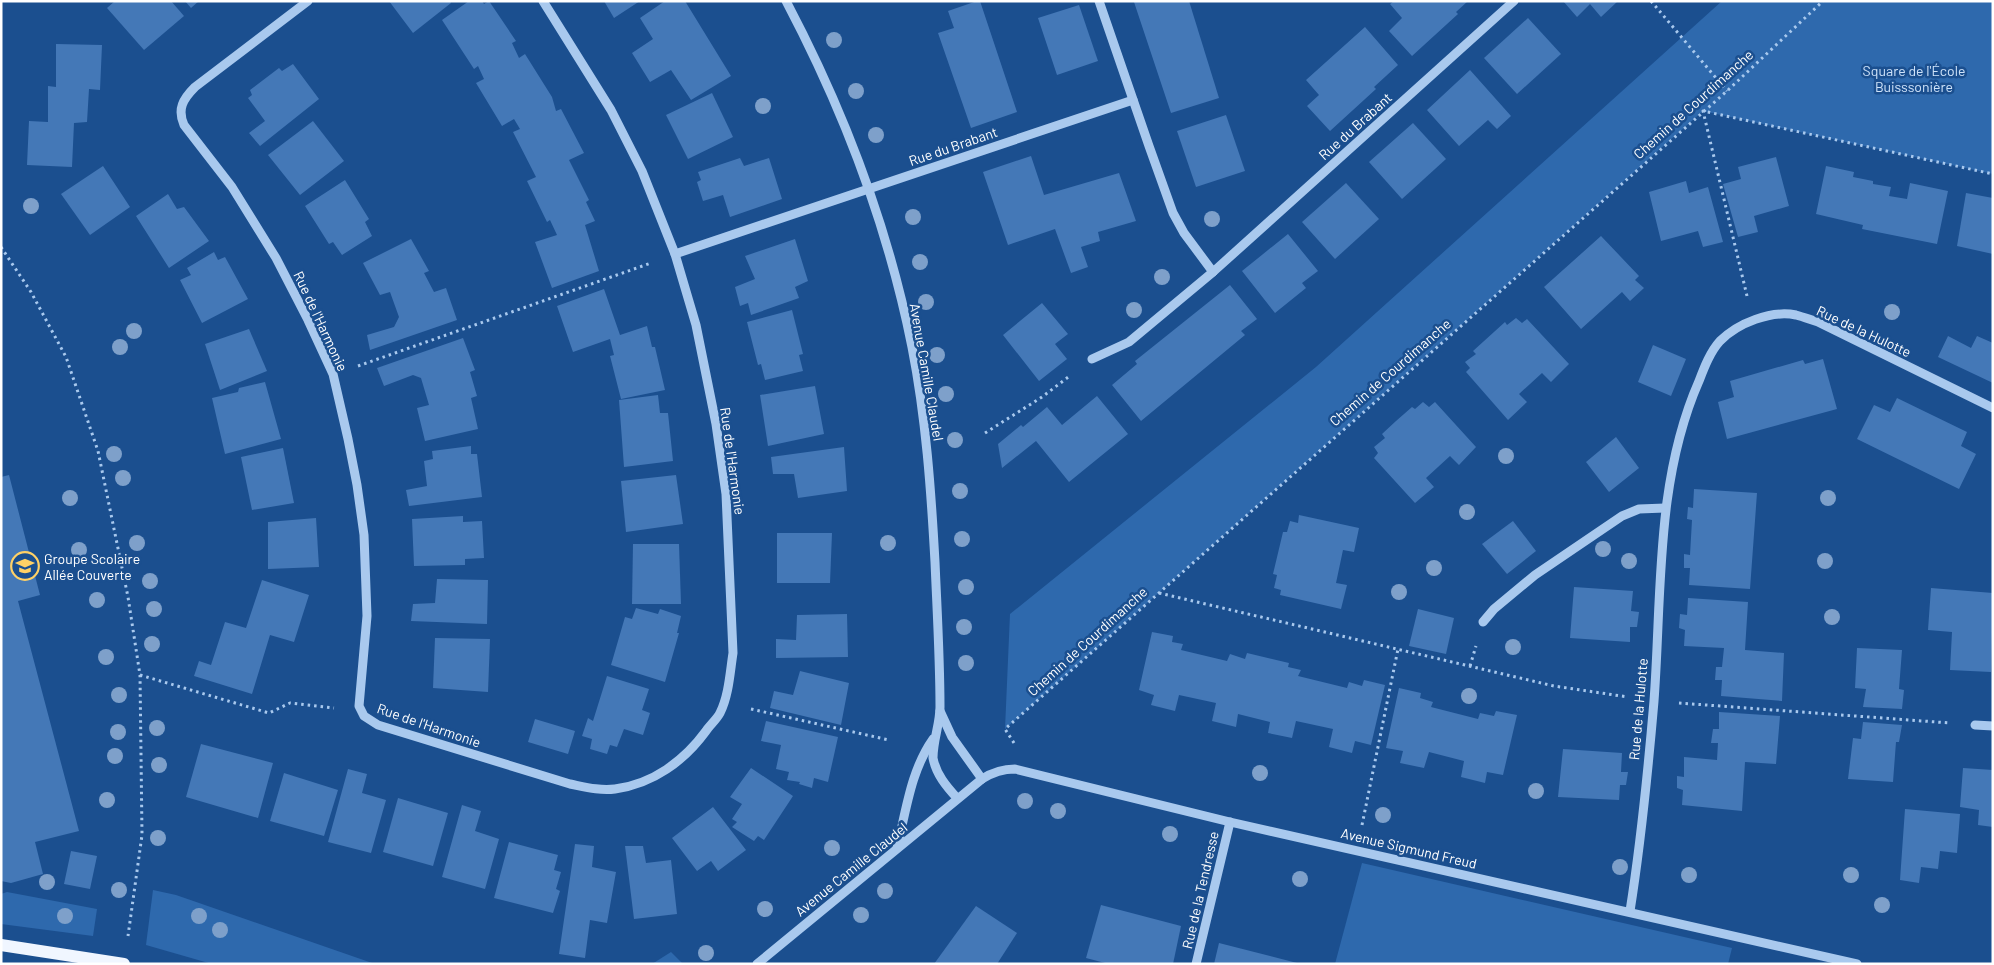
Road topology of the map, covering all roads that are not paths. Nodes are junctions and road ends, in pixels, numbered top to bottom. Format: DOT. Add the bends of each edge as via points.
graph roads {
  1 [pos="308,1"];
  2 [pos="543,1"];
  3 [pos="786,1"];
  4 [pos="1099,1"];
  5 [pos="1514,1"];
  6 [pos="1133,100"];
  7 [pos="868,190"];
  8 [pos="675,254"];
  9 [pos="1213,272"];
  10 [pos="1092,359"];
  11 [pos="1993,408"];
  12 [pos="1665,508"];
  13 [pos="1483,622"];
  14 [pos="940,710"];
  15 [pos="1975,725"];
  16 [pos="1993,726"];
  17 [pos="935,736"];
  18 [pos="982,779"];
  19 [pos="959,796"];
  20 [pos="1230,822"];
  21 [pos="897,848"];
  22 [pos="1630,911"];
  23 [pos="1,945"];
  24 [pos="124,964"];
  25 [pos="757,964"];
  26 [pos="1196,964"];
  27 [pos="1857,964"];
  1 -- 8 [label="street, Rue de l'Harmonie" via="195,87 184,98 180,116 232,187 276,258 333,374 352,457 364,535 367,616 359,700 364,716 378,725 570,784 615,790 640,783 671,768 694,748 720,714 733,653 726,494 696,325"];
  2 -- 8 [label="street, Rue de l'Harmonie" via="611,110 642,171"];
  3 -- 7 [label="street, Avenue Camille Claudel" via="841,116"];
  4 -- 6 [label="street"];
  5 -- 9 [label="street, Rue du Brabant"];
  6 -- 7 [label="street, Rue du Brabant"];
  6 -- 9 [label="street" via="1174,213 1184,233"];
  7 -- 8 [label="street"];
  7 -- 14 [label="street, Avenue Camille Claudel" via="886,242 912,346 927,442 938,615"];
  9 -- 10 [label="street, Rue du Brabant" via="1129,342"];
  11 -- 12 [label="street, Rue de la Hulotte" via="1818,322 1796,315 1777,314 1753,321 1736,328 1719,342 1707,362 1688,406 1674,455"];
  12 -- 13 [label="street" via="1639,509 1622,516 1535,575"];
  12 -- 22 [label="street, Rue de la Hulotte" via="1654,701"];
  14 -- 17 [label="street"];
  14 -- 18 [label="street" via="952,737"];
  15 -- 16 [label="street"];
  17 -- 19 [label="street" via="935,766 943,782"];
  17 -- 21 [label="street" via="916,772"];
  18 -- 19 [label="street, Avenue Sigmund Freud"];
  18 -- 20 [label="street, Avenue Sigmund Freud" via="994,772 1015,769"];
  19 -- 21 [label="street, Avenue Camille Claudel"];
  20 -- 22 [label="street, Avenue Sigmund Freud"];
  20 -- 26 [label="street, Rue de la Tendresse"];
  21 -- 25 [label="street, Avenue Camille Claudel"];
  22 -- 27 [label="street, Avenue Sigmund Freud"];
  23 -- 24 [label="main road"];
}
